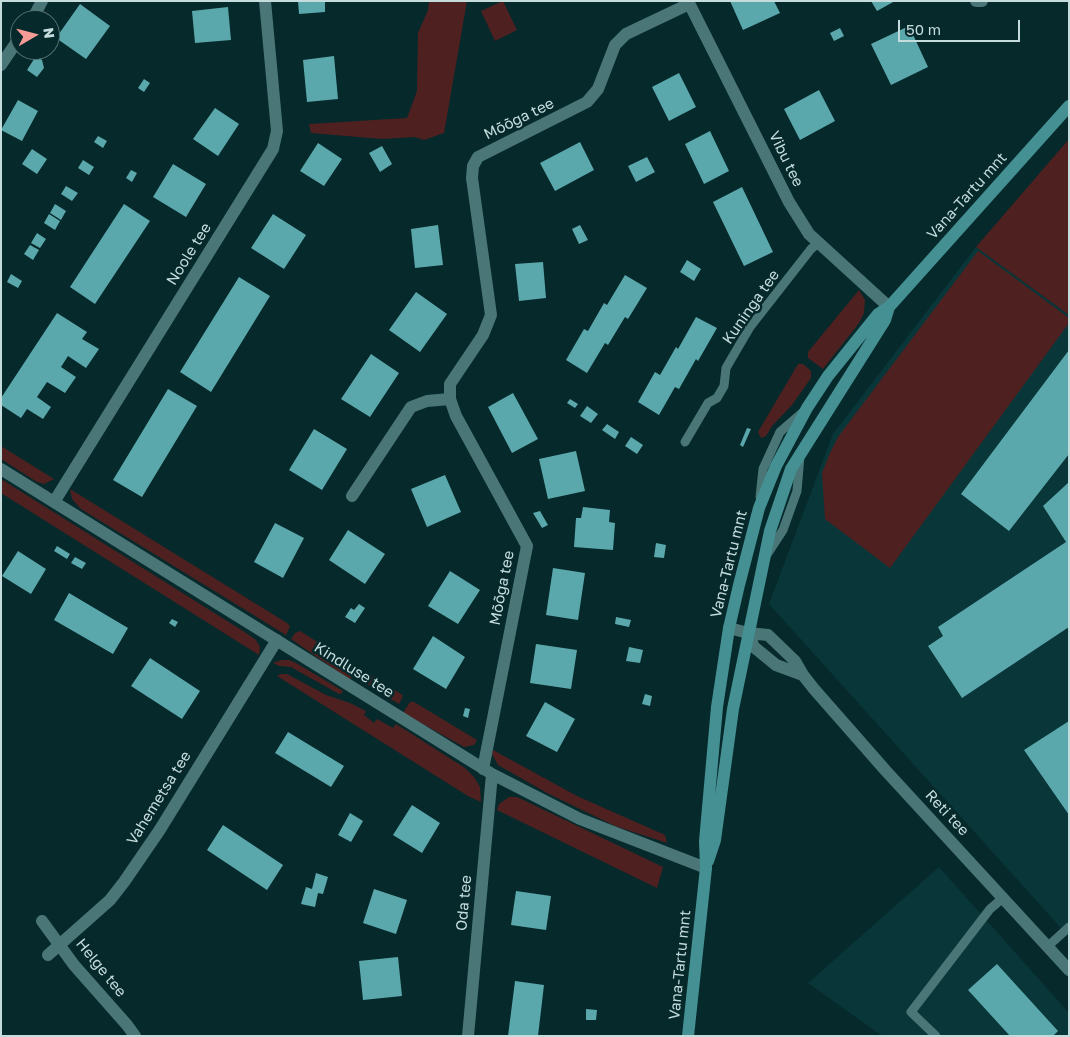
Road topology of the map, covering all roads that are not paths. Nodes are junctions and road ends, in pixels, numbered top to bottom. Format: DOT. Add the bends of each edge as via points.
graph roads {
  1 [pos="265,1"];
  2 [pos="976,1"];
  3 [pos="982,1"];
  4 [pos="688,2"];
  5 [pos="10,52"];
  6 [pos="1,65"];
  7 [pos="1069,106"];
  8 [pos="818,243"];
  9 [pos="890,307"];
  10 [pos="450,399"];
  11 [pos="685,442"];
  12 [pos="1,469"];
  13 [pos="352,496"];
  14 [pos="54,502"];
  15 [pos="729,628"];
  16 [pos="748,633"];
  17 [pos="277,640"];
  18 [pos="802,675"];
  19 [pos="488,772"];
  20 [pos="706,868"];
  21 [pos="1002,898"];
  22 [pos="42,921"];
  23 [pos="1069,927"];
  24 [pos="61,945"];
  25 [pos="1048,947"];
  26 [pos="48,956"];
  27 [pos="1068,967"];
  28 [pos="135,1036"];
  29 [pos="468,1036"];
  30 [pos="688,1036"];
  31 [pos="936,1036"];
  1 -- 14 [label="street, Noole tee" via="277,131 273,149"];
  2 -- 3 [label="street"];
  4 -- 8 [label="street, Vibu tee" via="789,202"];
  4 -- 10 [label="street, Mõõga tee" via="626,34 615,45 598,89 587,102 478,157 472,178 491,315 483,334 450,384"];
  5 -- 6 [label="street"];
  7 -- 9 [label="street, Vana-Tartu mnt"];
  8 -- 9 [label="street, Vibu tee"];
  8 -- 11 [label="lane, Kuninga tee" via="750,327 726,368 724,386 717,398 708,403"];
  9 -- 15 [label="street, Vana-Tartu mnt" via="878,314 828,376 776,466 759,508"];
  9 -- 16 [label="street, Vana-Tartu mnt" via="885,320 791,469 770,531"];
  10 -- 13 [label="street" via="427,401 411,407"];
  10 -- 19 [label="street, Mõõga tee" via="526,546"];
  12 -- 14 [label="street, Kindluse tee"];
  14 -- 17 [label="street, Kindluse tee"];
  15 -- 16 [label="street, Reti tee"];
  15 -- 20 [label="street, Vana-Tartu mnt" via="717,707 705,841"];
  16 -- 18 [label="street, Reti tee" via="754,647 776,665"];
  16 -- 18 [label="street, Reti tee" via="768,635 795,661"];
  16 -- 20 [label="street, Vana-Tartu mnt" via="733,709 715,840"];
  17 -- 19 [label="street, Kindluse tee"];
  17 -- 24 [label="street, Vahemetsa tee" via="124,882 110,900"];
  18 -- 21 [label="street, Reti tee"];
  19 -- 20 [label="street, Kindluse tee" via="580,819"];
  19 -- 29 [label="street, Oda tee"];
  20 -- 30 [label="street, Vana-Tartu mnt"];
  21 -- 25 [label="street, Reti tee"];
  21 -- 31 [label="lane" via="990,909 911,1012"];
  22 -- 24 [label="street, Helge tee"];
  23 -- 25 [label="lane"];
  24 -- 26 [label="street, Vahemetsa tee"];
  24 -- 28 [label="street, Helge tee" via="74,965"];
  25 -- 27 [label="street, Reti tee"];
}
